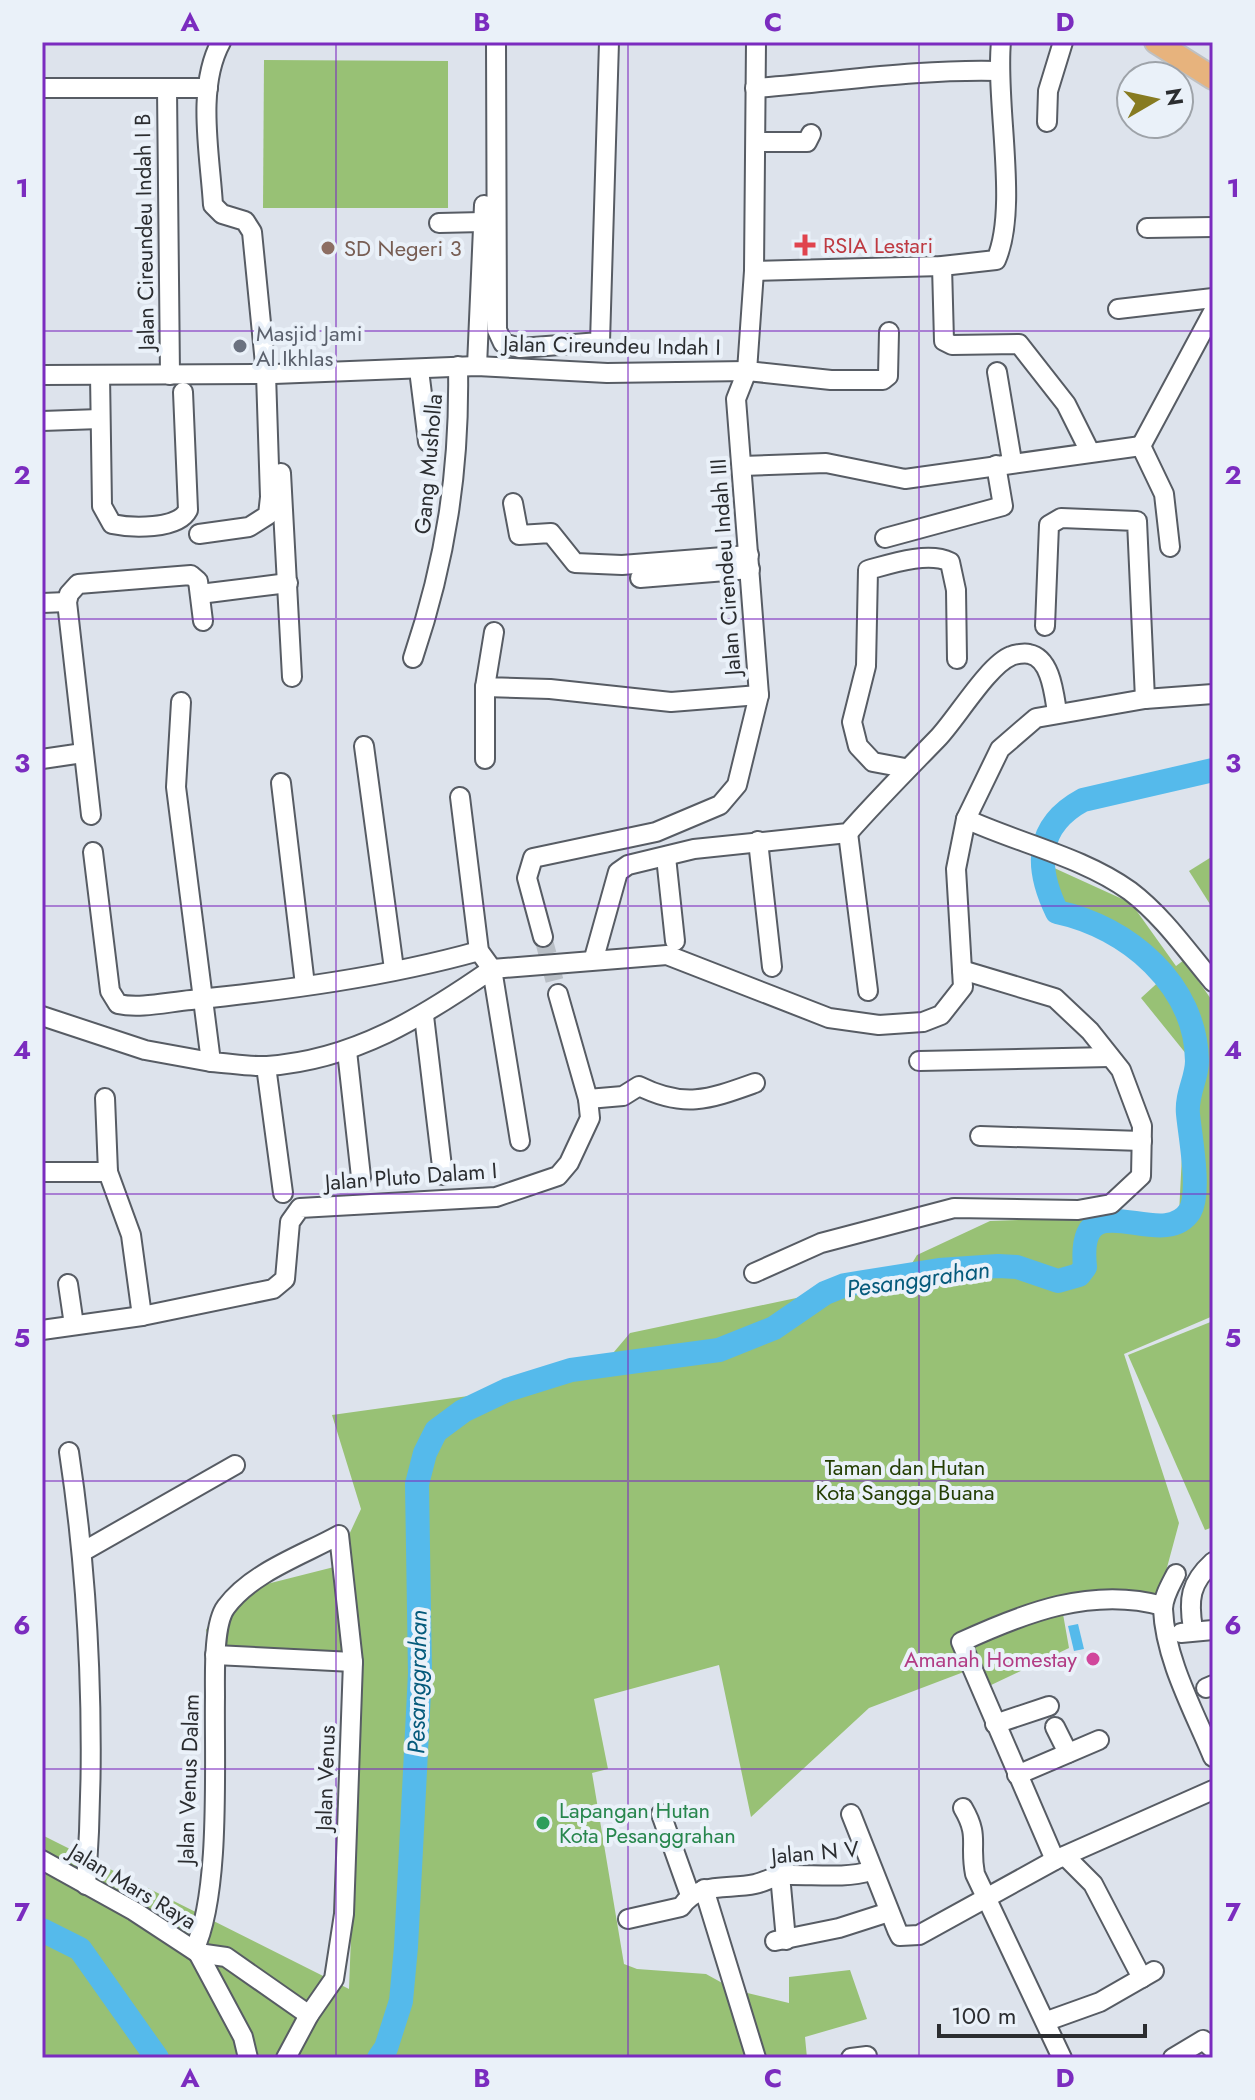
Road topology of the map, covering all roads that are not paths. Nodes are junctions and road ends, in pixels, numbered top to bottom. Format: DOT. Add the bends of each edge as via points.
graph roads {
  1 [pos="221,42"];
  2 [pos="489,42"];
  3 [pos="496,42"];
  4 [pos="609,42"];
  5 [pos="756,42"];
  6 [pos="1001,42"];
  7 [pos="1063,42"];
  8 [pos="1156,42"];
  9 [pos="998,71"];
  10 [pos="1213,78"];
  11 [pos="42,88"];
  12 [pos="208,88"];
  13 [pos="755,88"];
  14 [pos="167,89"];
  15 [pos="1047,122"];
  16 [pos="811,134"];
  17 [pos="756,142"];
  18 [pos="483,222"];
  19 [pos="439,223"];
  20 [pos="1213,227"];
  21 [pos="1147,228"];
  22 [pos="942,266"];
  23 [pos="754,271"];
  24 [pos="1213,298"];
  25 [pos="1118,309"];
  26 [pos="1213,312"];
  27 [pos="889,332"];
  28 [pos="467,366"];
  29 [pos="419,370"];
  30 [pos="747,371"];
  31 [pos="997,372"];
  32 [pos="270,374"];
  33 [pos="42,375"];
  34 [pos="100,375"];
  35 [pos="170,375"];
  36 [pos="183,392"];
  37 [pos="100,419"];
  38 [pos="42,421"];
  39 [pos="428,442"];
  40 [pos="1141,446"];
  41 [pos="1090,452"];
  42 [pos="1004,463"];
  43 [pos="742,466"];
  44 [pos="513,503"];
  45 [pos="199,534"];
  46 [pos="885,538"];
  47 [pos="1170,547"];
  48 [pos="750,562"];
  49 [pos="640,578"];
  50 [pos="288,583"];
  51 [pos="200,594"];
  52 [pos="67,602"];
  53 [pos="42,603"];
  54 [pos="203,621"];
  55 [pos="1045,626"];
  56 [pos="494,632"];
  57 [pos="413,658"];
  58 [pos="957,659"];
  59 [pos="292,677"];
  60 [pos="485,687"];
  61 [pos="1213,694"];
  62 [pos="759,695"];
  63 [pos="1145,699"];
  64 [pos="181,702"];
  65 [pos="1057,712"];
  66 [pos="364,746"];
  67 [pos="83,753"];
  68 [pos="42,759"];
  69 [pos="485,759"];
  70 [pos="905,768"];
  71 [pos="281,783"];
  72 [pos="460,797"];
  73 [pos="91,815"];
  74 [pos="966,819"];
  75 [pos="848,833"];
  76 [pos="758,841"];
  77 [pos="93,852"];
  78 [pos="666,857"];
  79 [pos="543,937"];
  80 [pos="675,941"];
  81 [pos="479,951"];
  82 [pos="594,958"];
  83 [pos="772,967"];
  84 [pos="394,969"];
  85 [pos="492,969"];
  86 [pos="962,970"];
  87 [pos="1213,982"];
  88 [pos="305,985"];
  89 [pos="868,991"];
  90 [pos="558,994"];
  91 [pos="204,1004"];
  92 [pos="42,1016"];
  93 [pos="424,1016"];
  94 [pos="347,1051"];
  95 [pos="210,1056"];
  96 [pos="1110,1057"];
  97 [pos="919,1061"];
  98 [pos="266,1066"];
  99 [pos="755,1083"];
  100 [pos="105,1098"];
  101 [pos="588,1099"];
  102 [pos="980,1136"];
  103 [pos="520,1141"];
  104 [pos="1142,1141"];
  105 [pos="42,1172"];
  106 [pos="108,1172"];
  107 [pos="443,1175"];
  108 [pos="361,1177"];
  109 [pos="283,1193"];
  110 [pos="754,1273"];
  111 [pos="68,1284"];
  112 [pos="142,1316"];
  113 [pos="74,1325"];
  114 [pos="42,1330"];
  115 [pos="69,1452"];
  116 [pos="235,1465"];
  117 [pos="339,1535"];
  118 [pos="84,1551"];
  119 [pos="1213,1562"];
  120 [pos="1176,1574"];
  121 [pos="1163,1606"];
  122 [pos="1193,1629"];
  123 [pos="1213,1630"];
  124 [pos="1169,1638"];
  125 [pos="215,1655"];
  126 [pos="353,1662"];
  127 [pos="1049,1706"];
  128 [pos="995,1724"];
  129 [pos="1055,1727"];
  130 [pos="1099,1740"];
  131 [pos="1068,1753"];
  132 [pos="1213,1757"];
  133 [pos="1017,1775"];
  134 [pos="1213,1790"];
  135 [pos="963,1808"];
  136 [pos="661,1814"];
  137 [pos="851,1814"];
  138 [pos="1060,1858"];
  139 [pos="42,1860"];
  140 [pos="871,1871"];
  141 [pos="780,1875"];
  142 [pos="86,1885"];
  143 [pos="697,1892"];
  144 [pos="986,1895"];
  145 [pos="889,1912"];
  146 [pos="628,1919"];
  147 [pos="196,1952"];
  148 [pos="309,2015"];
  149 [pos="1047,2021"];
  150 [pos="1213,2049"];
  151 [pos="248,2058"];
  152 [pos="286,2058"];
  153 [pos="756,2058"];
  154 [pos="1062,2058"];
  155 [pos="1173,2058"];
  1 -- 12 [label="street"];
  2 -- 18 [label="street, Jalan Cireundeu Indah I"];
  3 -- 4 [label="street" via="497,330 503,343 520,348 600,342"];
  5 -- 13 [label="street, Jalan Cirendeu Indah III"];
  6 -- 9 [label="street"];
  7 -- 15 [label="street" via="1048,91"];
  8 -- 10 [label="main road"];
  9 -- 13 [label="street" via="940,69"];
  9 -- 22 [label="street" via="1005,164 1003,245 996,260"];
  11 -- 14 [label="street"];
  12 -- 14 [label="street"];
  12 -- 32 [label="street" via="213,205 222,214 245,221 252,232"];
  13 -- 17 [label="street, Jalan Cirendeu Indah III"];
  14 -- 35 [label="street, Jalan Cireundeu Indah I B"];
  16 -- 17 [label="street" via="807,142"];
  17 -- 23 [label="street, Jalan Cirendeu Indah III"];
  18 -- 19 [label="street"];
  18 -- 28 [label="street, Jalan Cireundeu Indah I"];
  20 -- 21 [label="street"];
  22 -- 23 [label="street"];
  22 -- 41 [label="street" via="944,341 1019,344 1066,404"];
  23 -- 30 [label="street, Jalan Cirendeu Indah III"];
  24 -- 25 [label="street"];
  26 -- 40 [label="street"];
  27 -- 30 [label="street, Jalan Cireundeu Indah I" via="888,376 883,380"];
  28 -- 29 [label="street, Jalan Cireundeu Indah I"];
  28 -- 30 [label="street, Jalan Cireundeu Indah I" via="607,373"];
  28 -- 57 [label="street, Gang Musholla" via="452,511 435,595"];
  29 -- 32 [label="street, Jalan Cireundeu Indah I"];
  29 -- 39 [label="street"];
  30 -- 43 [label="street, Jalan Cirendeu Indah III" via="736,399"];
  31 -- 42 [label="street"];
  32 -- 35 [label="street, Jalan Cireundeu Indah I"];
  32 -- 45 [label="street" via="268,515 249,527"];
  32 -- 50 [label="street"];
  33 -- 34 [label="street, Jalan Cireundeu Indah I"];
  34 -- 35 [label="street, Jalan Cireundeu Indah I"];
  34 -- 37 [label="street"];
  36 -- 37 [label="street" via="188,510 174,522 120,526 105,516"];
  37 -- 38 [label="street"];
  40 -- 41 [label="street"];
  40 -- 47 [label="street" via="1164,494"];
  41 -- 42 [label="street"];
  42 -- 43 [label="street" via="905,479 826,463"];
  42 -- 46 [label="street" via="1003,506"];
  43 -- 48 [label="street, Jalan Cirendeu Indah III"];
  44 -- 48 [label="street" via="519,535 551,533 575,563"];
  48 -- 49 [label="street"];
  48 -- 62 [label="street, Jalan Cirendeu Indah III"];
  50 -- 51 [label="street"];
  50 -- 59 [label="street"];
  51 -- 52 [label="street" via="191,575 78,584"];
  51 -- 54 [label="street"];
  52 -- 53 [label="street"];
  52 -- 67 [label="street"];
  55 -- 63 [label="street" via="1049,525 1061,518 1137,521"];
  56 -- 60 [label="street"];
  58 -- 70 [label="street" via="950,562 902,561 868,570 866,666 852,722 858,746 873,762"];
  60 -- 62 [label="street" via="671,702"];
  60 -- 69 [label="street"];
  61 -- 63 [label="street"];
  62 -- 79 [label="street, Jalan Cirendeu Indah III" via="737,785 720,805 656,832 533,858 527,878"];
  63 -- 65 [label="street"];
  64 -- 91 [label="street" via="176,787"];
  65 -- 70 [label="street" via="1052,682 1038,658 1028,653 1009,656"];
  65 -- 74 [label="street" via="1036,718 1000,749"];
  66 -- 84 [label="street"];
  67 -- 68 [label="street"];
  67 -- 73 [label="street"];
  70 -- 75 [label="street"];
  71 -- 88 [label="street"];
  72 -- 81 [label="street"];
  74 -- 86 [label="street" via="956,869"];
  74 -- 87 [label="street" via="1129,890 1165,923"];
  75 -- 76 [label="street"];
  75 -- 89 [label="street"];
  76 -- 78 [label="street"];
  76 -- 83 [label="street"];
  77 -- 91 [label="street" via="113,1000 127,1006"];
  78 -- 80 [label="street"];
  78 -- 82 [label="street" via="618,872"];
  81 -- 84 [label="street"];
  81 -- 85 [label="street"];
  82 -- 85 [label="street"];
  82 -- 86 [label="street" via="667,955 829,1018 879,1025 923,1022 941,1015 963,987"];
  84 -- 88 [label="street"];
  85 -- 93 [label="street"];
  85 -- 103 [label="street"];
  86 -- 96 [label="street" via="1055,998"];
  88 -- 91 [label="street"];
  90 -- 101 [label="street, Jalan Pluto Dalam I"];
  91 -- 95 [label="street"];
  92 -- 95 [label="street" via="145,1050"];
  93 -- 94 [label="street"];
  93 -- 107 [label="street"];
  94 -- 98 [label="street"];
  94 -- 108 [label="street"];
  95 -- 98 [label="street"];
  96 -- 97 [label="street"];
  96 -- 104 [label="street" via="1121,1070 1142,1126"];
  98 -- 109 [label="street"];
  99 -- 101 [label="street" via="704,1101 663,1098 639,1086 623,1096"];
  100 -- 106 [label="street"];
  101 -- 112 [label="street, Jalan Pluto Dalam I" via="590,1118 558,1176 496,1197 300,1208 290,1222 285,1279 273,1289"];
  102 -- 104 [label="street"];
  104 -- 110 [label="street" via="1141,1176 1111,1204 1078,1210 954,1208 821,1243"];
  105 -- 106 [label="street"];
  106 -- 112 [label="street" via="131,1235"];
  111 -- 113 [label="street"];
  112 -- 113 [label="street, Jalan Pluto Dalam I"];
  113 -- 114 [label="street, Jalan Pluto Dalam I"];
  115 -- 118 [label="street"];
  116 -- 118 [label="street"];
  117 -- 125 [label="street, Jalan Venus Dalam" via="255,1580 225,1608"];
  117 -- 126 [label="street, Jalan Venus"];
  118 -- 142 [label="street"];
  119 -- 122 [label="street" via="1198,1577 1188,1600"];
  120 -- 121 [label="street"];
  121 -- 124 [label="street"];
  121 -- 128 [label="street" via="1136,1598 1071,1601 1010,1619 961,1642"];
  122 -- 123 [label="street"];
  122 -- 124 [label="street"];
  124 -- 132 [label="street"];
  125 -- 126 [label="street"];
  125 -- 147 [label="street, Jalan Venus Dalam" via="206,1926"];
  126 -- 148 [label="street, Jalan Venus" via="344,1914 334,1979"];
  127 -- 128 [label="street"];
  128 -- 133 [label="street"];
  129 -- 131 [label="street"];
  130 -- 131 [label="street"];
  131 -- 133 [label="street"];
  133 -- 138 [label="street"];
  134 -- 138 [label="street"];
  135 -- 144 [label="street" via="975,1829 972,1858"];
  136 -- 143 [label="street"];
  137 -- 140 [label="street, Jalan N V"];
  138 -- 144 [label="street"];
  138 -- 149 [label="street" via="1093,1884 1148,1975 1100,2002"];
  139 -- 142 [label="street, Jalan Mars Raya"];
  140 -- 141 [label="street, Jalan N V"];
  140 -- 145 [label="street, Jalan N V"];
  141 -- 143 [label="street, Jalan N V"];
  141 -- 145 [label="street" via="781,1940"];
  142 -- 147 [label="street, Jalan Mars Raya"];
  143 -- 146 [label="street, Jalan N V" via="681,1907"];
  143 -- 153 [label="street"];
  144 -- 145 [label="street, Jalan N V" via="919,1935 900,1936"];
  144 -- 149 [label="street"];
  147 -- 148 [label="street, Jalan Mars Raya" via="226,1957"];
  147 -- 151 [label="street, Jalan Mars Raya" via="243,2037"];
  148 -- 152 [label="street"];
  149 -- 154 [label="street"];
  150 -- 155 [label="street" via="1203,2040"];
}
